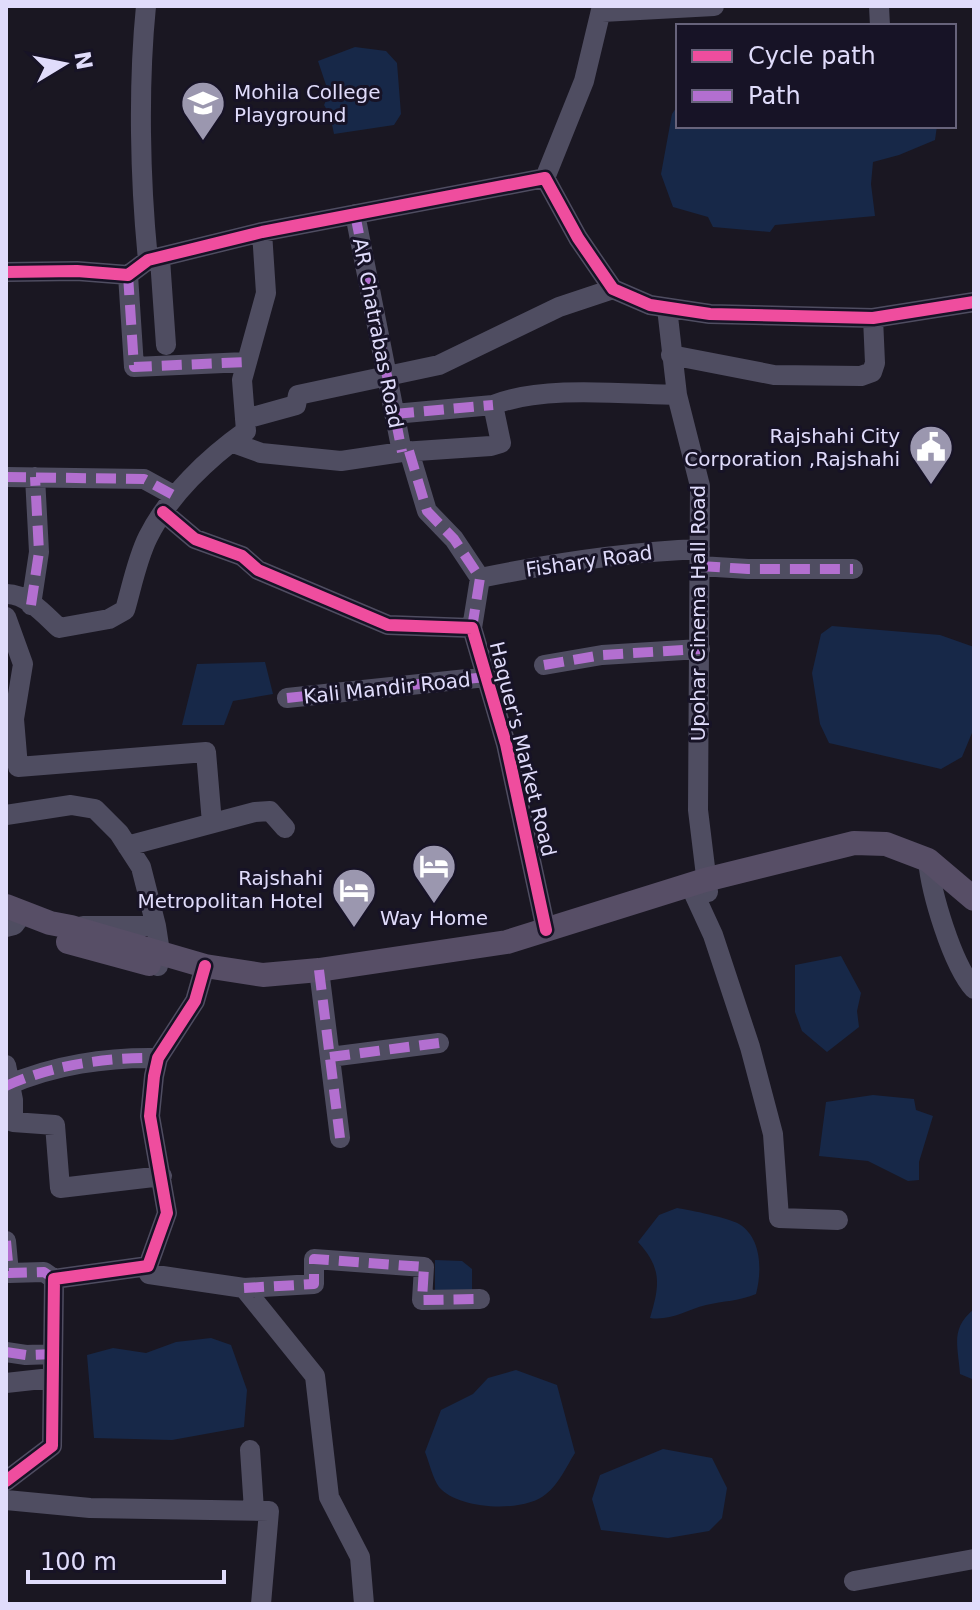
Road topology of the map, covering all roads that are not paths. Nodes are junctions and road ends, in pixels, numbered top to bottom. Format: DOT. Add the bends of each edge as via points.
graph roads {
  1 [pos="146,6"];
  2 [pos="714,6"];
  3 [pos="602,9"];
  4 [pos="545,178"];
  5 [pos="355,214"];
  6 [pos="262,232"];
  7 [pos="154,259"];
  8 [pos="6,272"];
  9 [pos="128,275"];
  10 [pos="613,289"];
  11 [pos="974,302"];
  12 [pos="667,308"];
  13 [pos="873,318"];
  14 [pos="166,345"];
  15 [pos="671,355"];
  16 [pos="246,362"];
  17 [pos="386,376"];
  18 [pos="677,395"];
  19 [pos="493,405"];
  20 [pos="394,414"];
  21 [pos="245,419"];
  22 [pos="231,442"];
  23 [pos="405,452"];
  24 [pos="6,477"];
  25 [pos="35,477"];
  26 [pos="169,504"];
  27 [pos="700,557"];
  28 [pos="853,569"];
  29 [pos="480,578"];
  30 [pos="6,594"];
  31 [pos="31,605"];
  32 [pos="6,617"];
  33 [pos="472,628"];
  34 [pos="700,649"];
  35 [pos="544,665"];
  36 [pos="486,677"];
  37 [pos="287,698"];
  38 [pos="6,815"];
  39 [pos="212,823"];
  40 [pos="285,828"];
  41 [pos="127,846"];
  42 [pos="929,868"];
  43 [pos="700,888"];
  44 [pos="974,899"];
  45 [pos="974,916"];
  46 [pos="11,919"];
  47 [pos="156,926"];
  48 [pos="71,927"];
  49 [pos="546,930"];
  50 [pos="159,959"];
  51 [pos="205,971"];
  52 [pos="319,973"];
  53 [pos="974,989"];
  54 [pos="439,1043"];
  55 [pos="330,1057"];
  56 [pos="158,1058"];
  57 [pos="7,1078"];
  58 [pos="340,1138"];
  59 [pos="162,1176"];
  60 [pos="838,1220"];
  61 [pos="6,1241"];
  62 [pos="148,1266"];
  63 [pos="54,1279"];
  64 [pos="244,1288"];
  65 [pos="480,1299"];
  66 [pos="6,1352"];
  67 [pos="53,1354"];
  68 [pos="51,1378"];
  69 [pos="6,1383"];
  70 [pos="250,1450"];
  71 [pos="6,1481"];
  72 [pos="6,1500"];
  73 [pos="254,1510"];
  74 [pos="974,1559"];
  75 [pos="854,1581"];
  76 [pos="261,1604"];
  77 [pos="364,1604"];
  1 -- 7 [label="street" via="143,212"];
  2 -- 3 [label="street"];
  3 -- 4 [label="street" via="584,81"];
  4 -- 5 [label="street"];
  4 -- 10 [label="street"];
  5 -- 6 [label="street"];
  5 -- 17 [label="street, AR Chatrabas Road"];
  6 -- 7 [label="street"];
  6 -- 16 [label="street" via="266,293"];
  7 -- 9 [label="street"];
  7 -- 14 [label="street"];
  8 -- 9 [label="street"];
  9 -- 16 [label="street" via="134,367"];
  10 -- 12 [label="street"];
  10 -- 17 [label="street" via="559,307 439,365"];
  11 -- 13 [label="street"];
  12 -- 13 [label="street"];
  12 -- 15 [label="street, Upohar Cinema Hall Road"];
  13 -- 15 [label="street" via="875,363 872,372 861,376 774,375"];
  15 -- 18 [label="street, Upohar Cinema Hall Road"];
  16 -- 21 [label="street"];
  17 -- 20 [label="street, AR Chatrabas Road"];
  17 -- 21 [label="street" via="298,395 296,405"];
  18 -- 19 [label="street" via="525,396"];
  18 -- 27 [label="street, Upohar Cinema Hall Road" via="700,486"];
  19 -- 20 [label="street"];
  19 -- 23 [label="street" via="501,443"];
  20 -- 23 [label="street, AR Chatrabas Road"];
  21 -- 22 [label="street" via="246,431"];
  22 -- 23 [label="street" via="261,453 314,460"];
  22 -- 26 [label="street"];
  23 -- 29 [label="street, AR Chatrabas Road" via="427,511"];
  24 -- 25 [label="street, Haquer's Market Road"];
  25 -- 26 [label="street, Haquer's Market Road" via="144,479"];
  25 -- 31 [label="street" via="39,552"];
  26 -- 31 [label="street" via="147,539 125,610 109,619 59,628"];
  26 -- 33 [label="street, Haquer's Market Road" via="195,539 388,625"];
  27 -- 28 [label="street, Fishary Road" via="748,569"];
  27 -- 29 [label="street, Fishary Road" via="640,551"];
  27 -- 34 [label="street, Upohar Cinema Hall Road"];
  29 -- 33 [label="street"];
  30 -- 31 [label="street"];
  32 -- 39 [label="street" via="23,664 14,719 18,767 206,752"];
  33 -- 36 [label="street, Haquer's Market Road"];
  34 -- 35 [label="street" via="602,655"];
  34 -- 43 [label="street, Upohar Cinema Hall Road"];
  36 -- 37 [label="street, Kali Mandir Road"];
  36 -- 49 [label="street, Haquer's Market Road"];
  38 -- 41 [label="street" via="71,805 95,809"];
  39 -- 40 [label="street" via="270,811"];
  39 -- 41 [label="street"];
  41 -- 47 [label="street" via="141,867"];
  42 -- 43 [label="main road" via="886,844 854,843"];
  42 -- 44 [label="main road"];
  42 -- 45 [label="main road"];
  42 -- 53 [label="street" via="943,924"];
  43 -- 49 [label="main road"];
  43 -- 52 [label="main road" via="510,948"];
  43 -- 60 [label="street, Upohar Cinema Hall Road" via="773,1134 779,1218"];
  46 -- 48 [label="main road"];
  46 -- 50 [label="main road" via="111,956"];
  47 -- 48 [label="street"];
  47 -- 50 [label="street"];
  48 -- 50 [label="main road"];
  49 -- 52 [label="main road" via="507,942"];
  50 -- 51 [label="main road"];
  51 -- 52 [label="main road"];
  51 -- 56 [label="street" via="195,1001"];
  52 -- 55 [label="street"];
  54 -- 55 [label="street"];
  55 -- 58 [label="street"];
  56 -- 57 [label="street" via="117,1057"];
  56 -- 59 [label="street" via="150,1116"];
  57 -- 59 [label="street" via="13,1122 55,1125 60,1188"];
  59 -- 62 [label="street" via="167,1213"];
  61 -- 63 [label="street" via="9,1273 44,1272"];
  62 -- 63 [label="street"];
  62 -- 64 [label="street" via="149,1274"];
  63 -- 67 [label="street"];
  64 -- 65 [label="street" via="314,1284 314,1259 424,1267 422,1300"];
  64 -- 77 [label="street" via="315,1376 329,1497 360,1557"];
  66 -- 67 [label="street"];
  67 -- 68 [label="street"];
  68 -- 69 [label="street"];
  68 -- 71 [label="street" via="52,1446"];
  70 -- 73 [label="street"];
  72 -- 73 [label="street" via="90,1508"];
  73 -- 76 [label="street" via="269,1511"];
  74 -- 75 [label="street"];
}
